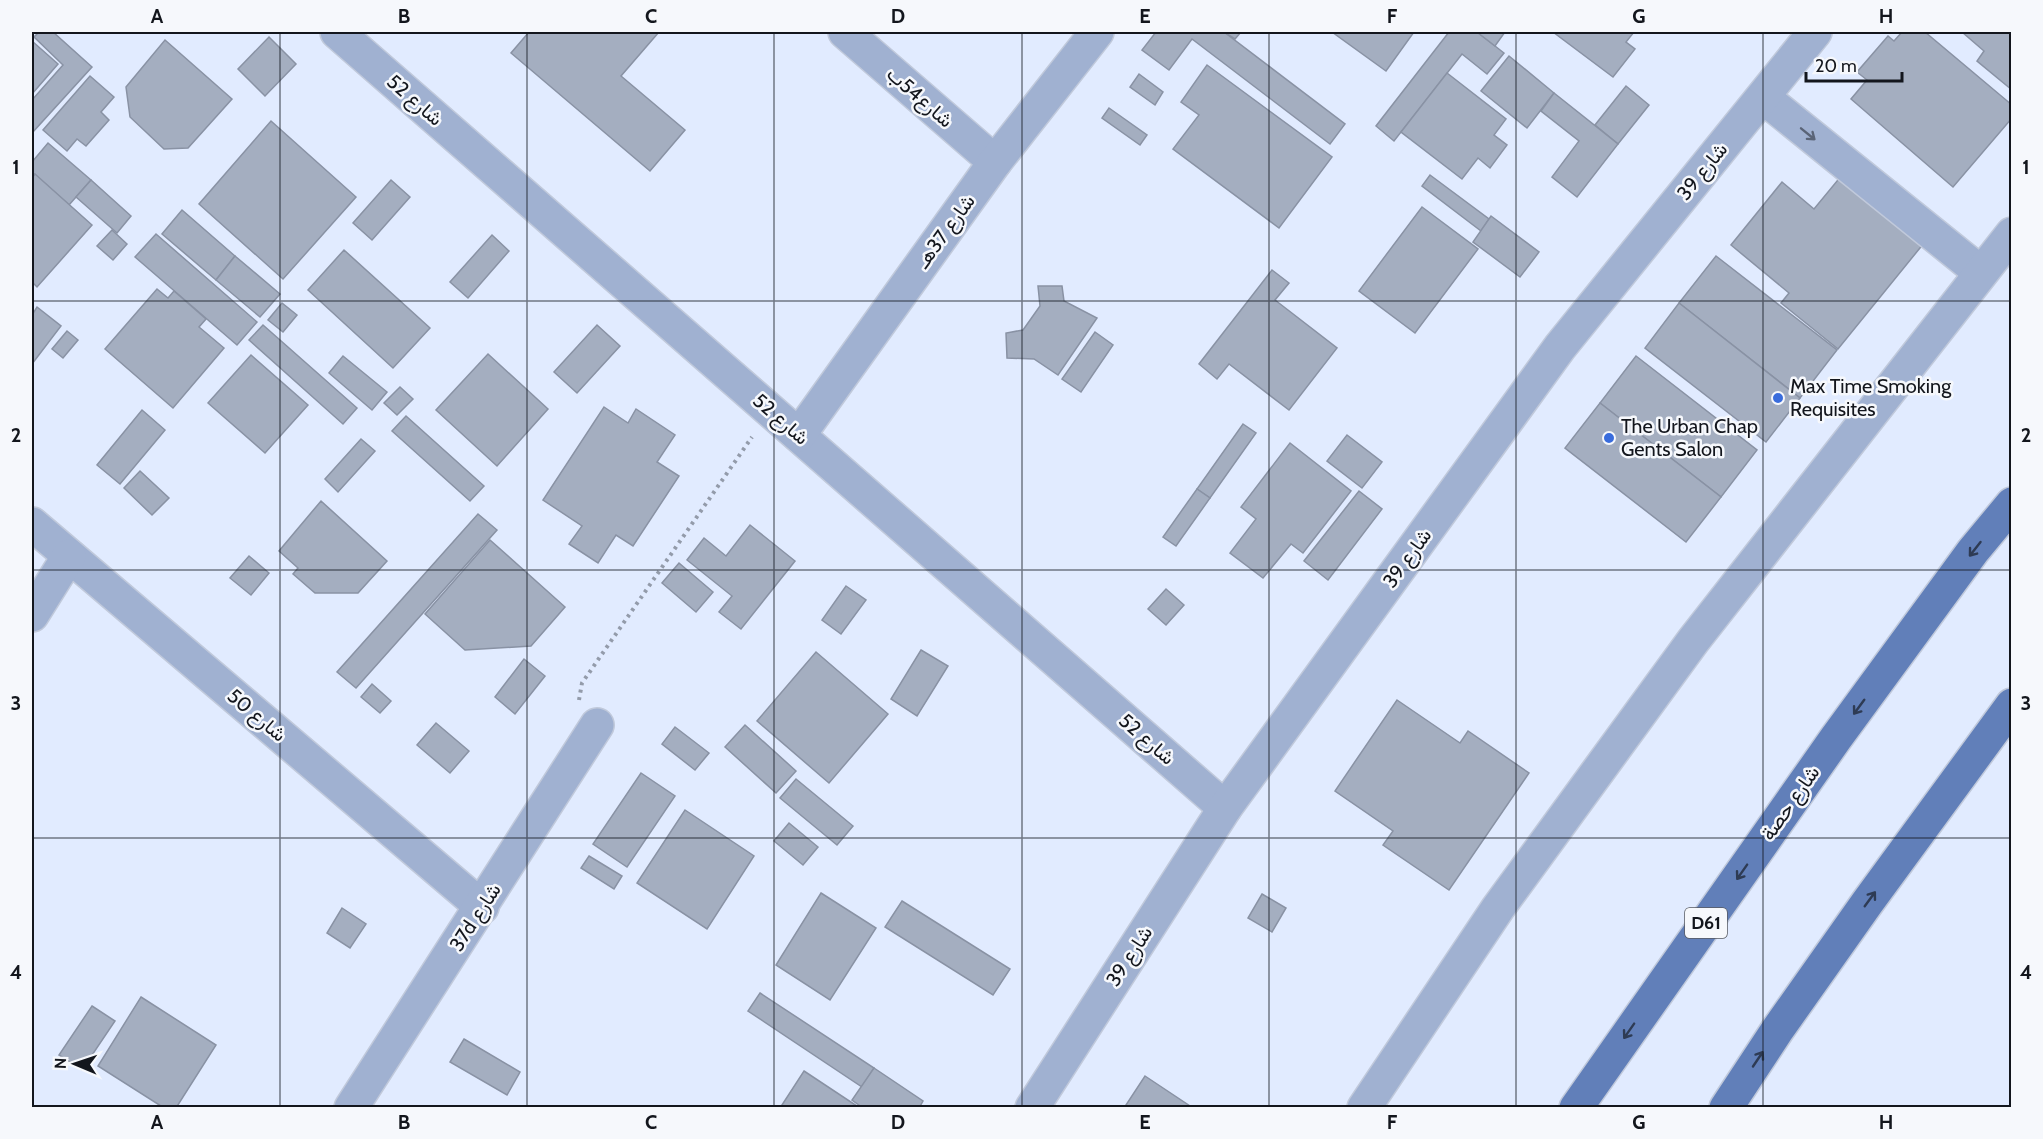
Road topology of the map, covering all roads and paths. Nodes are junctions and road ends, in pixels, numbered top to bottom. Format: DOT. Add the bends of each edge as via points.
graph roads {
  1 [pos="337,32"];
  2 [pos="845,32"];
  3 [pos="1097,32"];
  4 [pos="1815,32"];
  5 [pos="1763,97"];
  6 [pos="995,162"];
  7 [pos="2012,234"];
  8 [pos="1980,272"];
  9 [pos="770,410"];
  10 [pos="799,435"];
  11 [pos="2012,504"];
  12 [pos="32,524"];
  13 [pos="69,556"];
  14 [pos="32,615"];
  15 [pos="2005,714"];
  16 [pos="594,730"];
  17 [pos="1225,808"];
  18 [pos="482,907"];
  19 [pos="351,1107"];
  20 [pos="1032,1107"];
  21 [pos="1364,1107"];
  22 [pos="1576,1107"];
  23 [pos="1726,1107"];
  1 -- 9 [label="street, شارع 52"];
  2 -- 6 [label="street, شارع54ب"];
  3 -- 6 [label="street, شارع 37هـ"];
  4 -- 5 [label="street, شارع 39"];
  5 -- 8 [label="street, one-way"];
  5 -- 17 [label="street, شارع 39" via="1560,347"];
  6 -- 10 [label="street, شارع 37هـ"];
  7 -- 8 [label="street"];
  8 -- 21 [label="street" via="1693,641 1498,908"];
  9 -- 10 [label="street, شارع 52"];
  9 -- 16 [label="path" via="582,683 579,706"];
  10 -- 17 [label="street, شارع 52"];
  11 -- 22 [label="main road, شارع حصة / D61, one-way" via="1836,738"];
  12 -- 13 [label="street, شارع 50"];
  13 -- 14 [label="street"];
  13 -- 18 [label="street, شارع 50"];
  23 -- 15 [label="main road, one-way"];
  16 -- 18 [label="street, 37d شارع"];
  17 -- 20 [label="street, شارع 39"];
  18 -- 19 [label="street, 37d شارع"];
}
